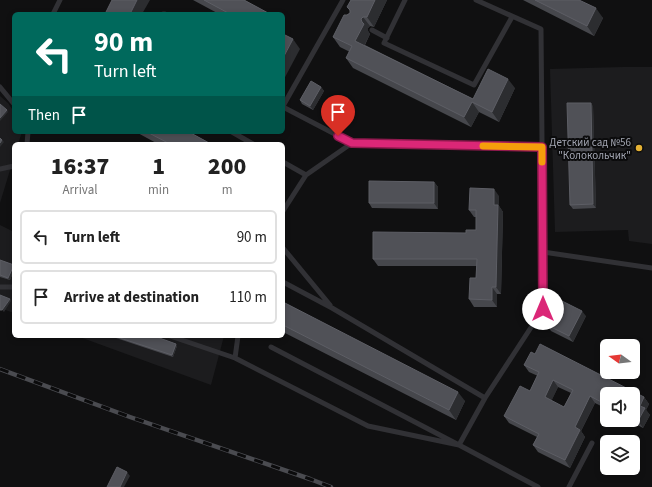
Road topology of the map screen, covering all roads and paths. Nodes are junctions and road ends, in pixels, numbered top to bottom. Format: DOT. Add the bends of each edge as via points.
graph roads {
  1 [pos="60,0"];
  2 [pos="343,0"];
  3 [pos="406,0"];
  4 [pos="476,0"];
  5 [pos="54,12"];
  6 [pos="336,13"];
  7 [pos="341,15"];
  8 [pos="512,17"];
  9 [pos="372,30"];
  10 [pos="387,38"];
  11 [pos="0,87"];
  12 [pos="12,102"];
  13 [pos="285,103"];
  14 [pos="285,108"];
  15 [pos="236,134"];
  16 [pos="250,142"];
  17 [pos="352,143"];
  18 [pos="542,147"];
  19 [pos="285,163"];
  20 [pos="12,166"];
  21 [pos="0,169"];
  22 [pos="306,175"];
  23 [pos="285,208"];
  24 [pos="285,250"];
  25 [pos="543,252"];
  26 [pos="652,268"];
  27 [pos="285,283"];
  28 [pos="0,287"];
  29 [pos="12,287"];
  30 [pos="332,308"];
  31 [pos="176,338"];
  32 [pos="238,338"];
  33 [pos="270,347"];
  34 [pos="235,358"];
  35 [pos="485,398"];
  36 [pos="592,443"];
  37 [pos="459,445"];
  38 [pos="538,487"];
  39 [pos="569,487"];
  1 -- 5 [label="lane"];
  2 -- 6 [label="lane"];
  3 -- 10 [label="lane"];
  4 -- 8 [label="lane"];
  6 -- 7 [label="lane"];
  6 -- 13 [label="lane"];
  8 -- 10 [label="lane" via="474,85 384,43"];
  8 -- 18 [label="lane" via="541,30"];
  9 -- 10 [label="lane"];
  11 -- 12 [label="lane"];
  14 -- 17 [label="lane"];
  15 -- 16 [label="lane"];
  17 -- 18 [label="lane"];
  17 -- 22 [label="lane"];
  18 -- 25 [label="lane"];
  19 -- 22 [label="lane"];
  20 -- 21 [label="lane"];
  22 -- 23 [label="lane"];
  24 -- 30 [label="lane"];
  25 -- 26 [label="lane"];
  25 -- 35 [label="lane" via="543,309"];
  27 -- 30 [label="lane"];
  28 -- 29 [label="lane"];
  30 -- 35 [label="lane"];
  31 -- 34 [label="lane"];
  32 -- 34 [label="lane"];
  33 -- 37 [label="lane"];
  34 -- 37 [label="lane" via="368,426"];
  35 -- 37 [label="lane"];
  36 -- 39 [label="lane"];
  37 -- 38 [label="lane"];
}
